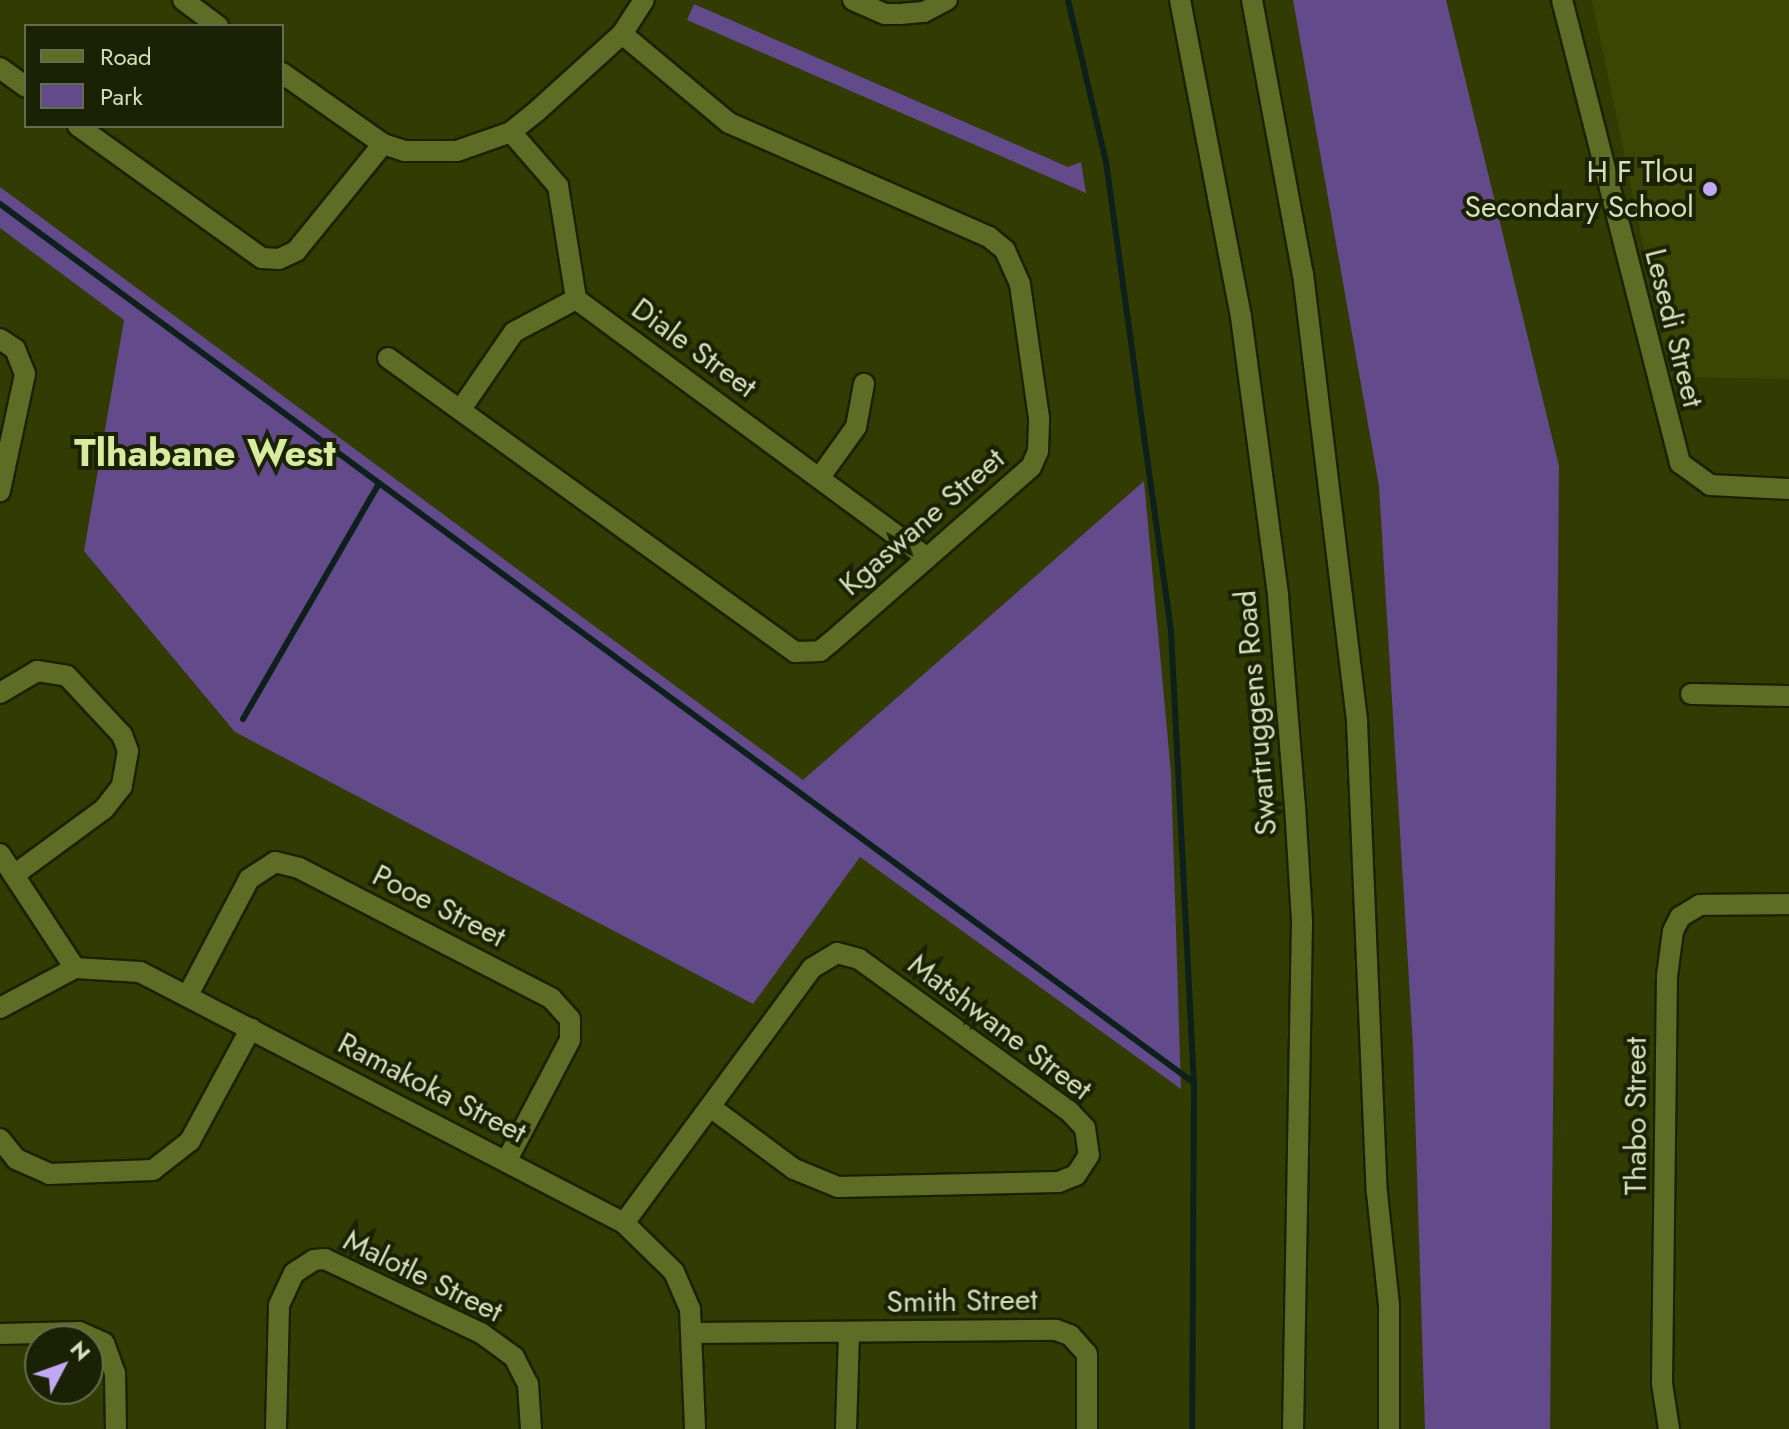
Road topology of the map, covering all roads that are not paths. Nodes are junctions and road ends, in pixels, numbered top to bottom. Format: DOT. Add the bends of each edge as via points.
graph roads {
  1 [pos="183,0"];
  2 [pos="644,0"];
  3 [pos="853,0"];
  4 [pos="947,0"];
  5 [pos="1180,0"];
  6 [pos="1252,0"];
  7 [pos="1562,0"];
  8 [pos="215,24"];
  9 [pos="622,34"];
  10 [pos="0,68"];
  11 [pos="284,74"];
  12 [pos="24,86"];
  13 [pos="81,128"];
  14 [pos="511,132"];
  15 [pos="383,144"];
  16 [pos="576,299"];
  17 [pos="0,339"];
  18 [pos="388,358"];
  19 [pos="864,384"];
  20 [pos="461,409"];
  21 [pos="820,477"];
  22 [pos="1789,489"];
  23 [pos="0,491"];
  24 [pos="926,557"];
  25 [pos="0,693"];
  26 [pos="1691,694"];
  27 [pos="1789,696"];
  28 [pos="0,854"];
  29 [pos="14,875"];
  30 [pos="1789,904"];
  31 [pos="75,968"];
  32 [pos="189,993"];
  33 [pos="0,1008"];
  34 [pos="251,1028"];
  35 [pos="712,1108"];
  36 [pos="0,1139"];
  37 [pos="507,1160"];
  38 [pos="624,1223"];
  39 [pos="849,1332"];
  40 [pos="693,1333"];
  41 [pos="0,1334"];
  42 [pos="116,1429"];
  43 [pos="276,1429"];
  44 [pos="531,1429"];
  45 [pos="695,1429"];
  46 [pos="846,1429"];
  47 [pos="1087,1429"];
  48 [pos="1293,1429"];
  49 [pos="1389,1429"];
  50 [pos="1669,1429"];
  1 -- 8 [label="street"];
  2 -- 9 [label="street"];
  3 -- 4 [label="street" via="885,14 900,14 924,12"];
  5 -- 48 [label="street, Swartruggens Road" via="1241,317 1278,596 1295,806 1302,921"];
  6 -- 49 [label="street" via="1303,274 1357,722 1377,1193 1389,1305"];
  7 -- 22 [label="street, Lesedi Street" via="1680,463 1710,485"];
  9 -- 14 [label="street" via="576,80"];
  9 -- 24 [label="street, Kgaswane Street" via="729,123 989,237 1015,265 1039,418 1038,451 1017,480"];
  10 -- 12 [label="street"];
  11 -- 15 [label="street"];
  13 -- 15 [label="street" via="262,258 279,259 296,251"];
  14 -- 15 [label="street" via="457,151 404,151"];
  14 -- 16 [label="street" via="558,186"];
  16 -- 20 [label="street" via="514,332"];
  16 -- 21 [label="street, Diale Street"];
  17 -- 23 [label="street" via="15,349 25,374"];
  18 -- 20 [label="street, Kgaswane Street"];
  19 -- 21 [label="street" via="856,427"];
  20 -- 24 [label="street, Kgaswane Street" via="795,652 820,651"];
  21 -- 24 [label="street, Diale Street"];
  25 -- 29 [label="street" via="37,671 67,676 122,735 128,751 122,786 104,809"];
  26 -- 27 [label="street"];
  28 -- 29 [label="street"];
  29 -- 31 [label="street"];
  30 -- 50 [label="street, Thabo Street" via="1700,905 1680,917 1673,931 1667,976 1662,1383"];
  31 -- 32 [label="street, Ramakoka Street" via="140,972"];
  31 -- 33 [label="street"];
  32 -- 34 [label="street, Ramakoka Street"];
  32 -- 37 [label="street, Pooe Street" via="249,879 275,862 299,868 551,998 570,1019 570,1040"];
  34 -- 36 [label="street" via="190,1141 153,1170 49,1174 16,1159"];
  34 -- 37 [label="street, Ramakoka Street"];
  35 -- 35 [label="street, Matshwane Street" via="812,968 828,955 848,954 1070,1112 1085,1128 1089,1155 1076,1175 1059,1182 838,1187 794,1169"];
  35 -- 38 [label="street, Matshwane Street"];
  37 -- 38 [label="street, Ramakoka Street"];
  38 -- 40 [label="street, Ramakoka Street" via="674,1272"];
  39 -- 40 [label="street, Smith Street"];
  39 -- 46 [label="street, Smith Street"];
  39 -- 47 [label="street, Smith Street" via="1042,1329 1070,1335 1087,1354"];
  40 -- 45 [label="street, Ramakoka Street"];
  41 -- 42 [label="street" via="79,1332 104,1343 115,1373"];
  43 -- 44 [label="street, Malotle Street" via="279,1305 294,1273 325,1259 481,1333 514,1357 528,1384"];
}
